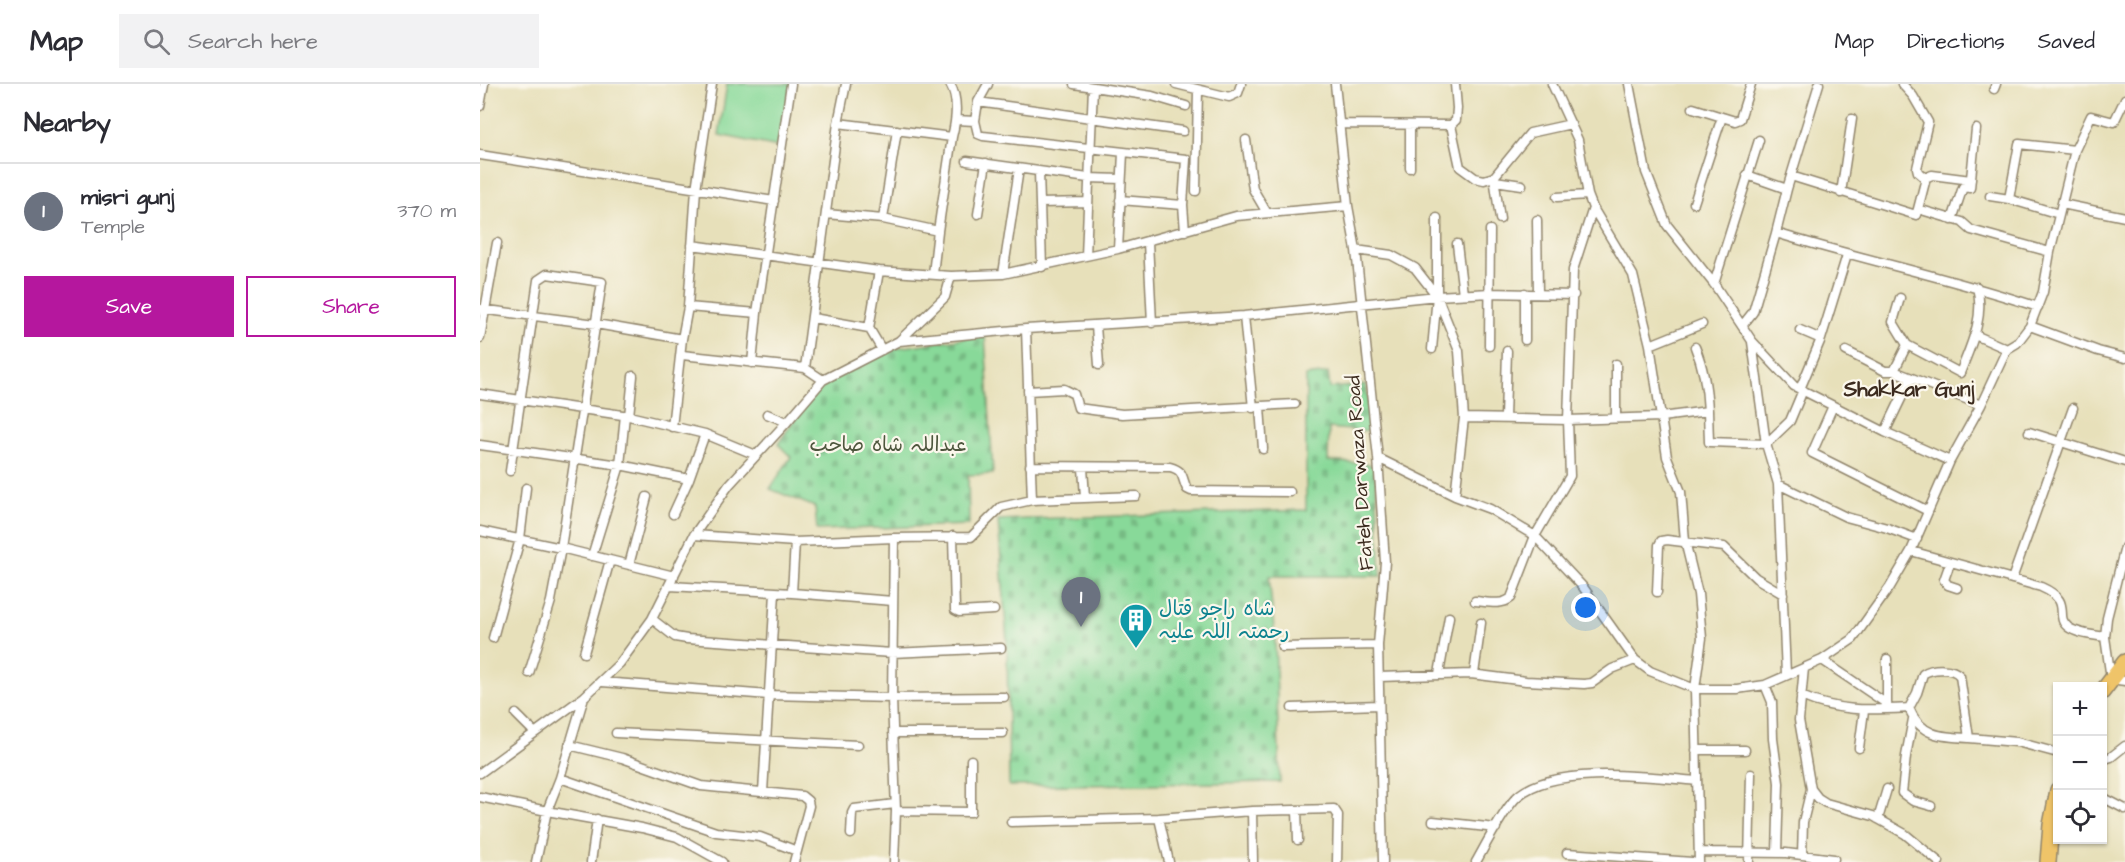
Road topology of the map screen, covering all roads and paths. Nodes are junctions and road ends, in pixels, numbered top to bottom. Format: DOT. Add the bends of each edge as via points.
graph roads {
  1 [pos="483,84"];
  2 [pos="712,84"];
  3 [pos="791,84"];
  4 [pos="846,84"];
  5 [pos="950,84"];
  6 [pos="988,84"];
  7 [pos="1074,84"];
  8 [pos="1176,84"];
  9 [pos="1241,84"];
  10 [pos="1335,84"];
  11 [pos="1455,84"];
  12 [pos="1552,84"];
  13 [pos="1629,84"];
  14 [pos="1751,84"];
  15 [pos="1819,84"];
  16 [pos="1902,84"];
  17 [pos="1093,87"];
  18 [pos="1198,90"];
  19 [pos="2125,99"];
  20 [pos="978,102"];
  21 [pos="480,106"];
  22 [pos="1186,106"];
  23 [pos="1693,108"];
  24 [pos="1722,117"];
  25 [pos="1091,118"];
  26 [pos="1852,119"];
  27 [pos="956,120"];
  28 [pos="975,121"];
  29 [pos="838,123"];
  30 [pos="1339,124"];
  31 [pos="1571,124"];
  32 [pos="1410,125"];
  33 [pos="1451,125"];
  34 [pos="1976,129"];
  35 [pos="897,130"];
  36 [pos="1183,131"];
  37 [pos="952,137"];
  38 [pos="1246,140"];
  39 [pos="1759,140"];
  40 [pos="1089,149"];
  41 [pos="2075,150"];
  42 [pos="1123,153"];
  43 [pos="480,155"];
  44 [pos="967,161"];
  45 [pos="986,163"];
  46 [pos="1410,168"];
  47 [pos="1019,169"];
  48 [pos="1039,172"];
  49 [pos="1748,175"];
  50 [pos="1791,176"];
  51 [pos="1088,178"];
  52 [pos="1925,178"];
  53 [pos="1121,179"];
  54 [pos="1494,179"];
  55 [pos="1971,180"];
  56 [pos="1522,185"];
  57 [pos="696,189"];
  58 [pos="1786,189"];
  59 [pos="1196,191"];
  60 [pos="1841,193"];
  61 [pos="1588,195"];
  62 [pos="1990,196"];
  63 [pos="1557,197"];
  64 [pos="2009,199"];
  65 [pos="1120,200"];
  66 [pos="774,201"];
  67 [pos="1088,202"];
  68 [pos="1040,203"];
  69 [pos="1694,203"];
  70 [pos="2062,204"];
  71 [pos="1183,205"];
  72 [pos="1348,206"];
  73 [pos="1593,208"];
  74 [pos="1918,209"];
  75 [pos="1268,213"];
  76 [pos="826,214"];
  77 [pos="978,214"];
  78 [pos="2059,214"];
  79 [pos="2125,217"];
  80 [pos="1437,218"];
  81 [pos="883,219"];
  82 [pos="1500,219"];
  83 [pos="1538,220"];
  84 [pos="1953,220"];
  85 [pos="1490,230"];
  86 [pos="938,231"];
  87 [pos="1185,231"];
  88 [pos="1776,233"];
  89 [pos="1148,242"];
  90 [pos="497,243"];
  91 [pos="1457,244"];
  92 [pos="692,245"];
  93 [pos="1118,249"];
  94 [pos="1356,250"];
  95 [pos="2050,252"];
  96 [pos="765,255"];
  97 [pos="1847,255"];
  98 [pos="1086,256"];
  99 [pos="821,263"];
  100 [pos="1042,267"];
  101 [pos="879,271"];
  102 [pos="933,274"];
  103 [pos="1003,274"];
  104 [pos="951,276"];
  105 [pos="1714,284"];
  106 [pos="1977,287"];
  107 [pos="1490,293"];
  108 [pos="1525,293"];
  109 [pos="1538,293"];
  110 [pos="1463,294"];
  111 [pos="1574,295"];
  112 [pos="1437,296"];
  113 [pos="1900,298"];
  114 [pos="1361,305"];
  115 [pos="688,307"];
  116 [pos="2038,307"];
  117 [pos="482,309"];
  118 [pos="757,313"];
  119 [pos="534,316"];
  120 [pos="1244,316"];
  121 [pos="813,318"];
  122 [pos="1152,323"];
  123 [pos="595,324"];
  124 [pos="1702,324"];
  125 [pos="1096,326"];
  126 [pos="1742,326"];
  127 [pos="2030,326"];
  128 [pos="869,328"];
  129 [pos="1026,329"];
  130 [pos="1800,330"];
  131 [pos="1975,335"];
  132 [pos="480,338"];
  133 [pos="682,339"];
  134 [pos="1821,339"];
  135 [pos="1525,340"];
  136 [pos="898,341"];
  137 [pos="1752,341"];
  138 [pos="1650,345"];
  139 [pos="1907,345"];
  140 [pos="1489,346"];
  141 [pos="1695,347"];
  142 [pos="1431,349"];
  143 [pos="2007,349"];
  144 [pos="882,350"];
  145 [pos="1507,351"];
  146 [pos="1846,351"];
  147 [pos="682,355"];
  148 [pos="2125,358"];
  149 [pos="752,363"];
  150 [pos="1616,364"];
  151 [pos="1099,365"];
  152 [pos="806,369"];
  153 [pos="1893,371"];
  154 [pos="633,376"];
  155 [pos="1911,378"];
  156 [pos="823,380"];
  157 [pos="1802,390"];
  158 [pos="1028,391"];
  159 [pos="480,393"];
  160 [pos="519,399"];
  161 [pos="1295,404"];
  162 [pos="1982,405"];
  163 [pos="1833,406"];
  164 [pos="1257,407"];
  165 [pos="582,408"];
  166 [pos="2073,408"];
  167 [pos="1708,411"];
  168 [pos="767,414"];
  169 [pos="627,415"];
  170 [pos="1661,417"];
  171 [pos="1464,418"];
  172 [pos="1505,418"];
  173 [pos="1616,418"];
  174 [pos="1568,420"];
  175 [pos="787,422"];
  176 [pos="672,427"];
  177 [pos="1885,432"];
  178 [pos="2029,432"];
  179 [pos="705,434"];
  180 [pos="2062,443"];
  181 [pos="1766,444"];
  182 [pos="480,445"];
  183 [pos="1263,449"];
  184 [pos="513,450"];
  185 [pos="756,455"];
  186 [pos="1378,458"];
  187 [pos="575,459"];
  188 [pos="1950,461"];
  189 [pos="2125,462"];
  190 [pos="621,465"];
  191 [pos="1030,466"];
  192 [pos="1083,468"];
  193 [pos="510,471"];
  194 [pos="689,479"];
  195 [pos="1778,484"];
  196 [pos="526,488"];
  197 [pos="1290,492"];
  198 [pos="1136,496"];
  199 [pos="1455,496"];
  200 [pos="647,497"];
  201 [pos="1085,497"];
  202 [pos="1032,500"];
  203 [pos="1928,511"];
  204 [pos="673,514"];
  205 [pos="480,531"];
  206 [pos="694,535"];
  207 [pos="953,536"];
  208 [pos="1535,536"];
  209 [pos="894,538"];
  210 [pos="1917,538"];
  211 [pos="520,539"];
  212 [pos="1685,541"];
  213 [pos="795,542"];
  214 [pos="2125,547"];
  215 [pos="561,548"];
  216 [pos="1911,551"];
  217 [pos="592,556"];
  218 [pos="610,560"];
  219 [pos="1950,563"];
  220 [pos="629,565"];
  221 [pos="674,576"];
  222 [pos="2012,579"];
  223 [pos="670,586"];
  224 [pos="1957,588"];
  225 [pos="1657,592"];
  226 [pos="775,593"];
  227 [pos="792,593"];
  228 [pos="1783,594"];
  229 [pos="893,601"];
  230 [pos="1475,601"];
  231 [pos="994,610"];
  232 [pos="1449,617"];
  233 [pos="652,619"];
  234 [pos="1480,623"];
  235 [pos="2105,637"];
  236 [pos="493,638"];
  237 [pos="772,644"];
  238 [pos="1378,645"];
  239 [pos="1282,647"];
  240 [pos="1001,648"];
  241 [pos="584,653"];
  242 [pos="892,653"];
  243 [pos="1887,659"];
  244 [pos="1635,660"];
  245 [pos="1822,660"];
  246 [pos="2125,662"];
  247 [pos="1804,668"];
  248 [pos="529,673"];
  249 [pos="1439,674"];
  250 [pos="1474,674"];
  251 [pos="1786,674"];
  252 [pos="1379,676"];
  253 [pos="602,682"];
  254 [pos="2113,684"];
  255 [pos="1765,685"];
  256 [pos="1695,689"];
  257 [pos="769,695"];
  258 [pos="1801,696"];
  259 [pos="584,697"];
  260 [pos="1004,697"];
  261 [pos="892,698"];
  262 [pos="1379,705"];
  263 [pos="1887,706"];
  264 [pos="1292,708"];
  265 [pos="1909,708"];
  266 [pos="1864,711"];
  267 [pos="516,714"];
  268 [pos="1913,719"];
  269 [pos="534,732"];
  270 [pos="616,733"];
  271 [pos="893,733"];
  272 [pos="1003,733"];
  273 [pos="1969,738"];
  274 [pos="766,742"];
  275 [pos="569,745"];
  276 [pos="858,745"];
  277 [pos="2125,746"];
  278 [pos="1859,748"];
  279 [pos="1696,750"];
  280 [pos="1745,750"];
  281 [pos="2053,752"];
  282 [pos="2107,759"];
  283 [pos="971,760"];
  284 [pos="480,772"];
  285 [pos="1751,774"];
  286 [pos="560,777"];
  287 [pos="1697,781"];
  288 [pos="1811,789"];
  289 [pos="1887,789"];
  290 [pos="763,792"];
  291 [pos="480,796"];
  292 [pos="2107,799"];
  293 [pos="1931,806"];
  294 [pos="895,808"];
  295 [pos="2125,809"];
  296 [pos="1297,810"];
  297 [pos="547,811"];
  298 [pos="1252,811"];
  299 [pos="2053,815"];
  300 [pos="1159,818"];
  301 [pos="597,819"];
  302 [pos="1878,819"];
  303 [pos="1432,821"];
  304 [pos="1011,822"];
  305 [pos="1496,828"];
  306 [pos="851,834"];
  307 [pos="1298,840"];
  308 [pos="797,851"];
  309 [pos="1700,852"];
  310 [pos="1567,853"];
  311 [pos="1777,853"];
  312 [pos="1802,855"];
  313 [pos="1749,857"];
  314 [pos="1834,859"];
  315 [pos="536,862"];
  316 [pos="591,862"];
  317 [pos="722,862"];
  318 [pos="794,862"];
  319 [pos="894,862"];
  320 [pos="1169,862"];
  321 [pos="1253,862"];
  322 [pos="1337,862"];
  323 [pos="1383,862"];
  324 [pos="1476,862"];
  325 [pos="1692,862"];
  326 [pos="1699,862"];
  327 [pos="1939,862"];
  328 [pos="2048,862"];
  1 -- 21 [label="street"];
  2 -- 57 [label="street"];
  3 -- 66 [label="street"];
  4 -- 29 [label="street"];
  5 -- 27 [label="street"];
  6 -- 20 [label="street"];
  7 -- 17 [label="street"];
  8 -- 18 [label="street"];
  9 -- 18 [label="street" via="1238,93 1229,97"];
  10 -- 30 [label="street, Fateh Darwaza Road"];
  11 -- 33 [label="street" via="1457,114"];
  12 -- 31 [label="street"];
  13 -- 105 [label="street" via="1646,172 1667,225"];
  14 -- 24 [label="street" via="1740,119"];
  15 -- 50 [label="street"];
  16 -- 52 [label="street" via="1928,122 1917,168"];
  17 -- 22 [label="street"];
  17 -- 25 [label="street"];
  18 -- 59 [label="street"];
  19 -- 41 [label="street" via="2114,122 2091,116"];
  20 -- 25 [label="street"];
  20 -- 28 [label="street"];
  23 -- 24 [label="street"];
  24 -- 69 [label="street"];
  25 -- 36 [label="street"];
  25 -- 40 [label="street"];
  26 -- 60 [label="street"];
  27 -- 28 [label="street"];
  27 -- 37 [label="street"];
  28 -- 40 [label="street" via="978,134 983,136"];
  29 -- 35 [label="street"];
  29 -- 76 [label="street"];
  30 -- 32 [label="street"];
  30 -- 72 [label="street, Fateh Darwaza Road"];
  31 -- 54 [label="street" via="1530,133"];
  31 -- 61 [label="street"];
  32 -- 33 [label="street"];
  32 -- 46 [label="street"];
  33 -- 54 [label="street" via="1460,167 1475,178"];
  34 -- 55 [label="street"];
  35 -- 37 [label="street"];
  35 -- 81 [label="street"];
  37 -- 86 [label="street"];
  38 -- 75 [label="street" via="1253,189"];
  39 -- 49 [label="street"];
  40 -- 42 [label="street"];
  40 -- 51 [label="street"];
  41 -- 64 [label="street" via="2019,144"];
  41 -- 70 [label="street"];
  42 -- 53 [label="street"];
  42 -- 71 [label="street" via="1186,159"];
  43 -- 57 [label="street"];
  44 -- 45 [label="street"];
  45 -- 47 [label="street"];
  45 -- 77 [label="street"];
  47 -- 48 [label="street"];
  47 -- 103 [label="street"];
  48 -- 51 [label="street"];
  48 -- 68 [label="street"];
  49 -- 58 [label="street"];
  49 -- 105 [label="street"];
  50 -- 58 [label="street"];
  50 -- 60 [label="street"];
  51 -- 53 [label="street"];
  51 -- 67 [label="street"];
  52 -- 55 [label="street" via="1932,175"];
  52 -- 74 [label="street"];
  53 -- 65 [label="street"];
  54 -- 56 [label="street"];
  54 -- 82 [label="street"];
  55 -- 84 [label="street" via="1970,188 1963,187"];
  57 -- 66 [label="street"];
  57 -- 92 [label="street"];
  58 -- 88 [label="street"];
  60 -- 74 [label="street" via="1916,215"];
  61 -- 63 [label="street"];
  61 -- 73 [label="street"];
  62 -- 64 [label="street"];
  64 -- 78 [label="street"];
  65 -- 71 [label="street"];
  65 -- 93 [label="street"];
  66 -- 96 [label="street"];
  67 -- 68 [label="street"];
  67 -- 98 [label="street"];
  68 -- 100 [label="street"];
  70 -- 78 [label="street"];
  70 -- 79 [label="street"];
  71 -- 87 [label="street"];
  72 -- 75 [label="street"];
  72 -- 94 [label="street, Fateh Darwaza Road"];
  73 -- 111 [label="street" via="1574,270"];
  73 -- 138 [label="street" via="1633,275"];
  74 -- 84 [label="street"];
  75 -- 87 [label="street" via="1236,216"];
  76 -- 81 [label="street"];
  76 -- 99 [label="street"];
  78 -- 95 [label="street"];
  80 -- 112 [label="street"];
  81 -- 86 [label="street"];
  83 -- 109 [label="street"];
  84 -- 95 [label="street" via="1971,230"];
  85 -- 107 [label="street"];
  86 -- 102 [label="street"];
  87 -- 89 [label="street"];
  88 -- 97 [label="street"];
  88 -- 126 [label="street" via="1753,312"];
  89 -- 93 [label="street"];
  89 -- 122 [label="street"];
  90 -- 117 [label="street"];
  91 -- 110 [label="street"];
  92 -- 96 [label="street"];
  92 -- 115 [label="street"];
  93 -- 98 [label="street"];
  94 -- 112 [label="street" via="1391,255 1415,268"];
  94 -- 114 [label="street, Fateh Darwaza Road"];
  95 -- 116 [label="street"];
  96 -- 99 [label="street"];
  96 -- 118 [label="street"];
  97 -- 106 [label="street"];
  97 -- 134 [label="street"];
  98 -- 100 [label="street"];
  99 -- 101 [label="street"];
  99 -- 121 [label="street"];
  100 -- 103 [label="street"];
  101 -- 102 [label="street"];
  101 -- 128 [label="street"];
  102 -- 104 [label="street"];
  103 -- 104 [label="street"];
  104 -- 136 [label="street" via="945,297"];
  105 -- 126 [label="street"];
  106 -- 116 [label="street"];
  106 -- 131 [label="street" via="1982,302"];
  107 -- 108 [label="street"];
  107 -- 110 [label="street"];
  107 -- 140 [label="street"];
  108 -- 109 [label="street"];
  108 -- 135 [label="street"];
  109 -- 111 [label="street"];
  110 -- 112 [label="street"];
  111 -- 174 [label="street"];
  112 -- 114 [label="street"];
  112 -- 142 [label="street"];
  112 -- 171 [label="street" via="1459,351"];
  113 -- 139 [label="street" via="1893,322"];
  114 -- 120 [label="street"];
  114 -- 186 [label="street, Fateh Darwaza Road"];
  115 -- 118 [label="street"];
  115 -- 133 [label="street"];
  116 -- 127 [label="street"];
  117 -- 119 [label="street"];
  117 -- 132 [label="street"];
  118 -- 149 [label="street"];
  119 -- 123 [label="street"];
  119 -- 123 [label="street" via="538,280 547,274 558,275 602,282"];
  119 -- 160 [label="street"];
  120 -- 122 [label="street"];
  120 -- 164 [label="street"];
  121 -- 128 [label="street"];
  121 -- 152 [label="street"];
  122 -- 125 [label="street"];
  123 -- 133 [label="street"];
  123 -- 165 [label="street"];
  124 -- 138 [label="street"];
  125 -- 129 [label="street"];
  125 -- 151 [label="street"];
  126 -- 137 [label="street"];
  127 -- 143 [label="street"];
  127 -- 148 [label="street"];
  128 -- 144 [label="street"];
  129 -- 136 [label="street"];
  129 -- 158 [label="street"];
  130 -- 134 [label="street"];
  131 -- 139 [label="street" via="1960,373"];
  131 -- 143 [label="street"];
  133 -- 147 [label="street"];
  134 -- 157 [label="street"];
  136 -- 144 [label="street"];
  137 -- 157 [label="street"];
  137 -- 181 [label="street"];
  138 -- 170 [label="street"];
  139 -- 153 [label="street"];
  141 -- 167 [label="street" via="1704,376"];
  143 -- 162 [label="street"];
  144 -- 156 [label="street"];
  145 -- 172 [label="street"];
  146 -- 153 [label="street" via="1885,371"];
  147 -- 149 [label="street"];
  147 -- 176 [label="street"];
  149 -- 152 [label="street"];
  150 -- 173 [label="street"];
  152 -- 156 [label="street"];
  153 -- 155 [label="street"];
  154 -- 169 [label="street"];
  155 -- 162 [label="street"];
  155 -- 177 [label="street"];
  156 -- 175 [label="street"];
  157 -- 163 [label="street"];
  157 -- 181 [label="street" via="1790,421"];
  158 -- 164 [label="street" via="1064,389 1074,394 1078,408 1122,414"];
  158 -- 191 [label="street"];
  159 -- 160 [label="street"];
  160 -- 165 [label="street"];
  160 -- 184 [label="street"];
  161 -- 164 [label="street"];
  162 -- 188 [label="street"];
  163 -- 177 [label="street"];
  163 -- 203 [label="street" via="1812,453"];
  164 -- 183 [label="street"];
  165 -- 169 [label="street"];
  165 -- 187 [label="street"];
  166 -- 180 [label="street"];
  167 -- 170 [label="street"];
  167 -- 181 [label="street" via="1709,442"];
  168 -- 175 [label="street"];
  169 -- 176 [label="street"];
  169 -- 190 [label="street"];
  170 -- 173 [label="street"];
  170 -- 212 [label="street" via="1667,457 1681,492"];
  171 -- 172 [label="street"];
  171 -- 199 [label="street"];
  172 -- 174 [label="street"];
  173 -- 174 [label="street"];
  174 -- 208 [label="street" via="1570,476"];
  175 -- 185 [label="street"];
  176 -- 179 [label="street"];
  177 -- 188 [label="street"];
  178 -- 180 [label="street"];
  179 -- 185 [label="street"];
  179 -- 194 [label="street"];
  180 -- 189 [label="street"];
  180 -- 222 [label="street"];
  181 -- 195 [label="street"];
  182 -- 184 [label="street"];
  184 -- 187 [label="street"];
  184 -- 193 [label="street"];
  185 -- 206 [label="street"];
  186 -- 199 [label="street"];
  186 -- 238 [label="street, Fateh Darwaza Road" via="1385,562"];
  187 -- 190 [label="street"];
  187 -- 215 [label="street"];
  188 -- 203 [label="street"];
  190 -- 194 [label="street"];
  190 -- 217 [label="street"];
  191 -- 192 [label="street"];
  191 -- 202 [label="street"];
  192 -- 197 [label="street" via="1170,467 1182,473 1191,491"];
  192 -- 201 [label="street"];
  194 -- 204 [label="street"];
  195 -- 210 [label="street" via="1846,517"];
  195 -- 228 [label="street"];
  196 -- 211 [label="street"];
  198 -- 201 [label="street"];
  199 -- 208 [label="street" via="1490,509"];
  200 -- 220 [label="street"];
  201 -- 202 [label="street"];
  202 -- 207 [label="street" via="1001,507 971,537"];
  203 -- 210 [label="street"];
  205 -- 211 [label="street"];
  206 -- 213 [label="street"];
  206 -- 221 [label="street"];
  207 -- 209 [label="street"];
  207 -- 231 [label="street" via="955,610"];
  208 -- 230 [label="street" via="1511,598 1497,603"];
  208 -- 244 [label="street" via="1583,587"];
  209 -- 213 [label="street"];
  209 -- 229 [label="street"];
  210 -- 216 [label="street"];
  211 -- 215 [label="street"];
  211 -- 236 [label="street"];
  212 -- 225 [label="street" via="1661,541"];
  212 -- 228 [label="street" via="1724,547 1756,578"];
  212 -- 256 [label="street" via="1701,620"];
  213 -- 227 [label="street"];
  214 -- 235 [label="street"];
  215 -- 217 [label="street"];
  215 -- 248 [label="street" via="551,601"];
  216 -- 219 [label="street"];
  216 -- 245 [label="street" via="1860,632"];
  217 -- 218 [label="street"];
  218 -- 220 [label="street"];
  218 -- 241 [label="street"];
  219 -- 222 [label="street"];
  219 -- 224 [label="street" via="1944,580"];
  220 -- 221 [label="street"];
  221 -- 223 [label="street"];
  222 -- 235 [label="street" via="2041,587 2058,597 2063,620 2072,629"];
  223 -- 226 [label="street"];
  223 -- 233 [label="street"];
  226 -- 227 [label="street"];
  226 -- 237 [label="street"];
  227 -- 229 [label="street"];
  228 -- 251 [label="street"];
  229 -- 242 [label="street"];
  232 -- 249 [label="street"];
  233 -- 237 [label="street" via="682,639"];
  233 -- 253 [label="street"];
  234 -- 250 [label="street"];
  235 -- 254 [label="street"];
  237 -- 242 [label="street"];
  237 -- 257 [label="street"];
  238 -- 239 [label="street"];
  238 -- 252 [label="street, Fateh Darwaza Road"];
  240 -- 242 [label="street"];
  242 -- 261 [label="street"];
  243 -- 263 [label="street"];
  244 -- 250 [label="street" via="1584,684"];
  244 -- 256 [label="street" via="1650,671"];
  245 -- 247 [label="street"];
  245 -- 263 [label="street"];
  246 -- 254 [label="highway"];
  247 -- 251 [label="street"];
  247 -- 258 [label="street"];
  249 -- 250 [label="street"];
  249 -- 252 [label="street"];
  251 -- 255 [label="street"];
  252 -- 262 [label="street, Fateh Darwaza Road"];
  253 -- 257 [label="street"];
  253 -- 259 [label="street"];
  255 -- 256 [label="street"];
  255 -- 311 [label="street" via="1772,702 1779,783"];
  256 -- 279 [label="street"];
  257 -- 261 [label="street"];
  257 -- 274 [label="street"];
  258 -- 266 [label="street" via="1817,703"];
  258 -- 288 [label="street" via="1799,720"];
  259 -- 269 [label="street"];
  259 -- 275 [label="street"];
  260 -- 261 [label="street"];
  261 -- 271 [label="street"];
  262 -- 264 [label="street"];
  262 -- 323 [label="street, Fateh Darwaza Road"];
  263 -- 265 [label="street"];
  263 -- 266 [label="street"];
  265 -- 268 [label="street"];
  265 -- 273 [label="street" via="1926,672 1956,672 1960,676"];
  266 -- 278 [label="street"];
  267 -- 269 [label="street"];
  268 -- 273 [label="street" via="1930,733"];
  268 -- 293 [label="street" via="1902,794"];
  269 -- 284 [label="street"];
  270 -- 274 [label="street"];
  271 -- 272 [label="street"];
  271 -- 294 [label="street"];
  273 -- 281 [label="street" via="2017,742"];
  274 -- 276 [label="street"];
  274 -- 290 [label="street"];
  275 -- 286 [label="street"];
  275 -- 290 [label="street" via="622,758 701,786"];
  277 -- 282 [label="street"];
  279 -- 280 [label="street"];
  279 -- 287 [label="street"];
  283 -- 294 [label="street" via="971,812"];
  285 -- 313 [label="street"];
  286 -- 297 [label="street"];
  286 -- 308 [label="street" via="716,832 760,837"];
  287 -- 305 [label="street" via="1613,774 1564,778 1535,786 1517,797"];
  287 -- 309 [label="street"];
  288 -- 302 [label="street" via="1826,803"];
  288 -- 312 [label="street" via="1803,822"];
  289 -- 302 [label="street"];
  290 -- 308 [label="street" via="802,796 808,801"];
  291 -- 297 [label="street"];
  292 -- 295 [label="street"];
  294 -- 306 [label="street" via="854,809"];
  294 -- 319 [label="street"];
  296 -- 298 [label="street"];
  296 -- 307 [label="street"];
  296 -- 322 [label="street" via="1336,811"];
  297 -- 301 [label="street"];
  297 -- 315 [label="street"];
  298 -- 300 [label="street"];
  298 -- 321 [label="street"];
  299 -- 328 [label="highway"];
  300 -- 304 [label="street"];
  300 -- 320 [label="street"];
  301 -- 316 [label="street"];
  301 -- 317 [label="street" via="677,837"];
  302 -- 327 [label="street" via="1905,834"];
  303 -- 305 [label="street"];
  305 -- 324 [label="street"];
  308 -- 318 [label="street"];
  309 -- 313 [label="street"];
  309 -- 326 [label="street"];
  310 -- 325 [label="street"];
  311 -- 312 [label="street"];
  311 -- 313 [label="street"];
  312 -- 314 [label="street"];
}
